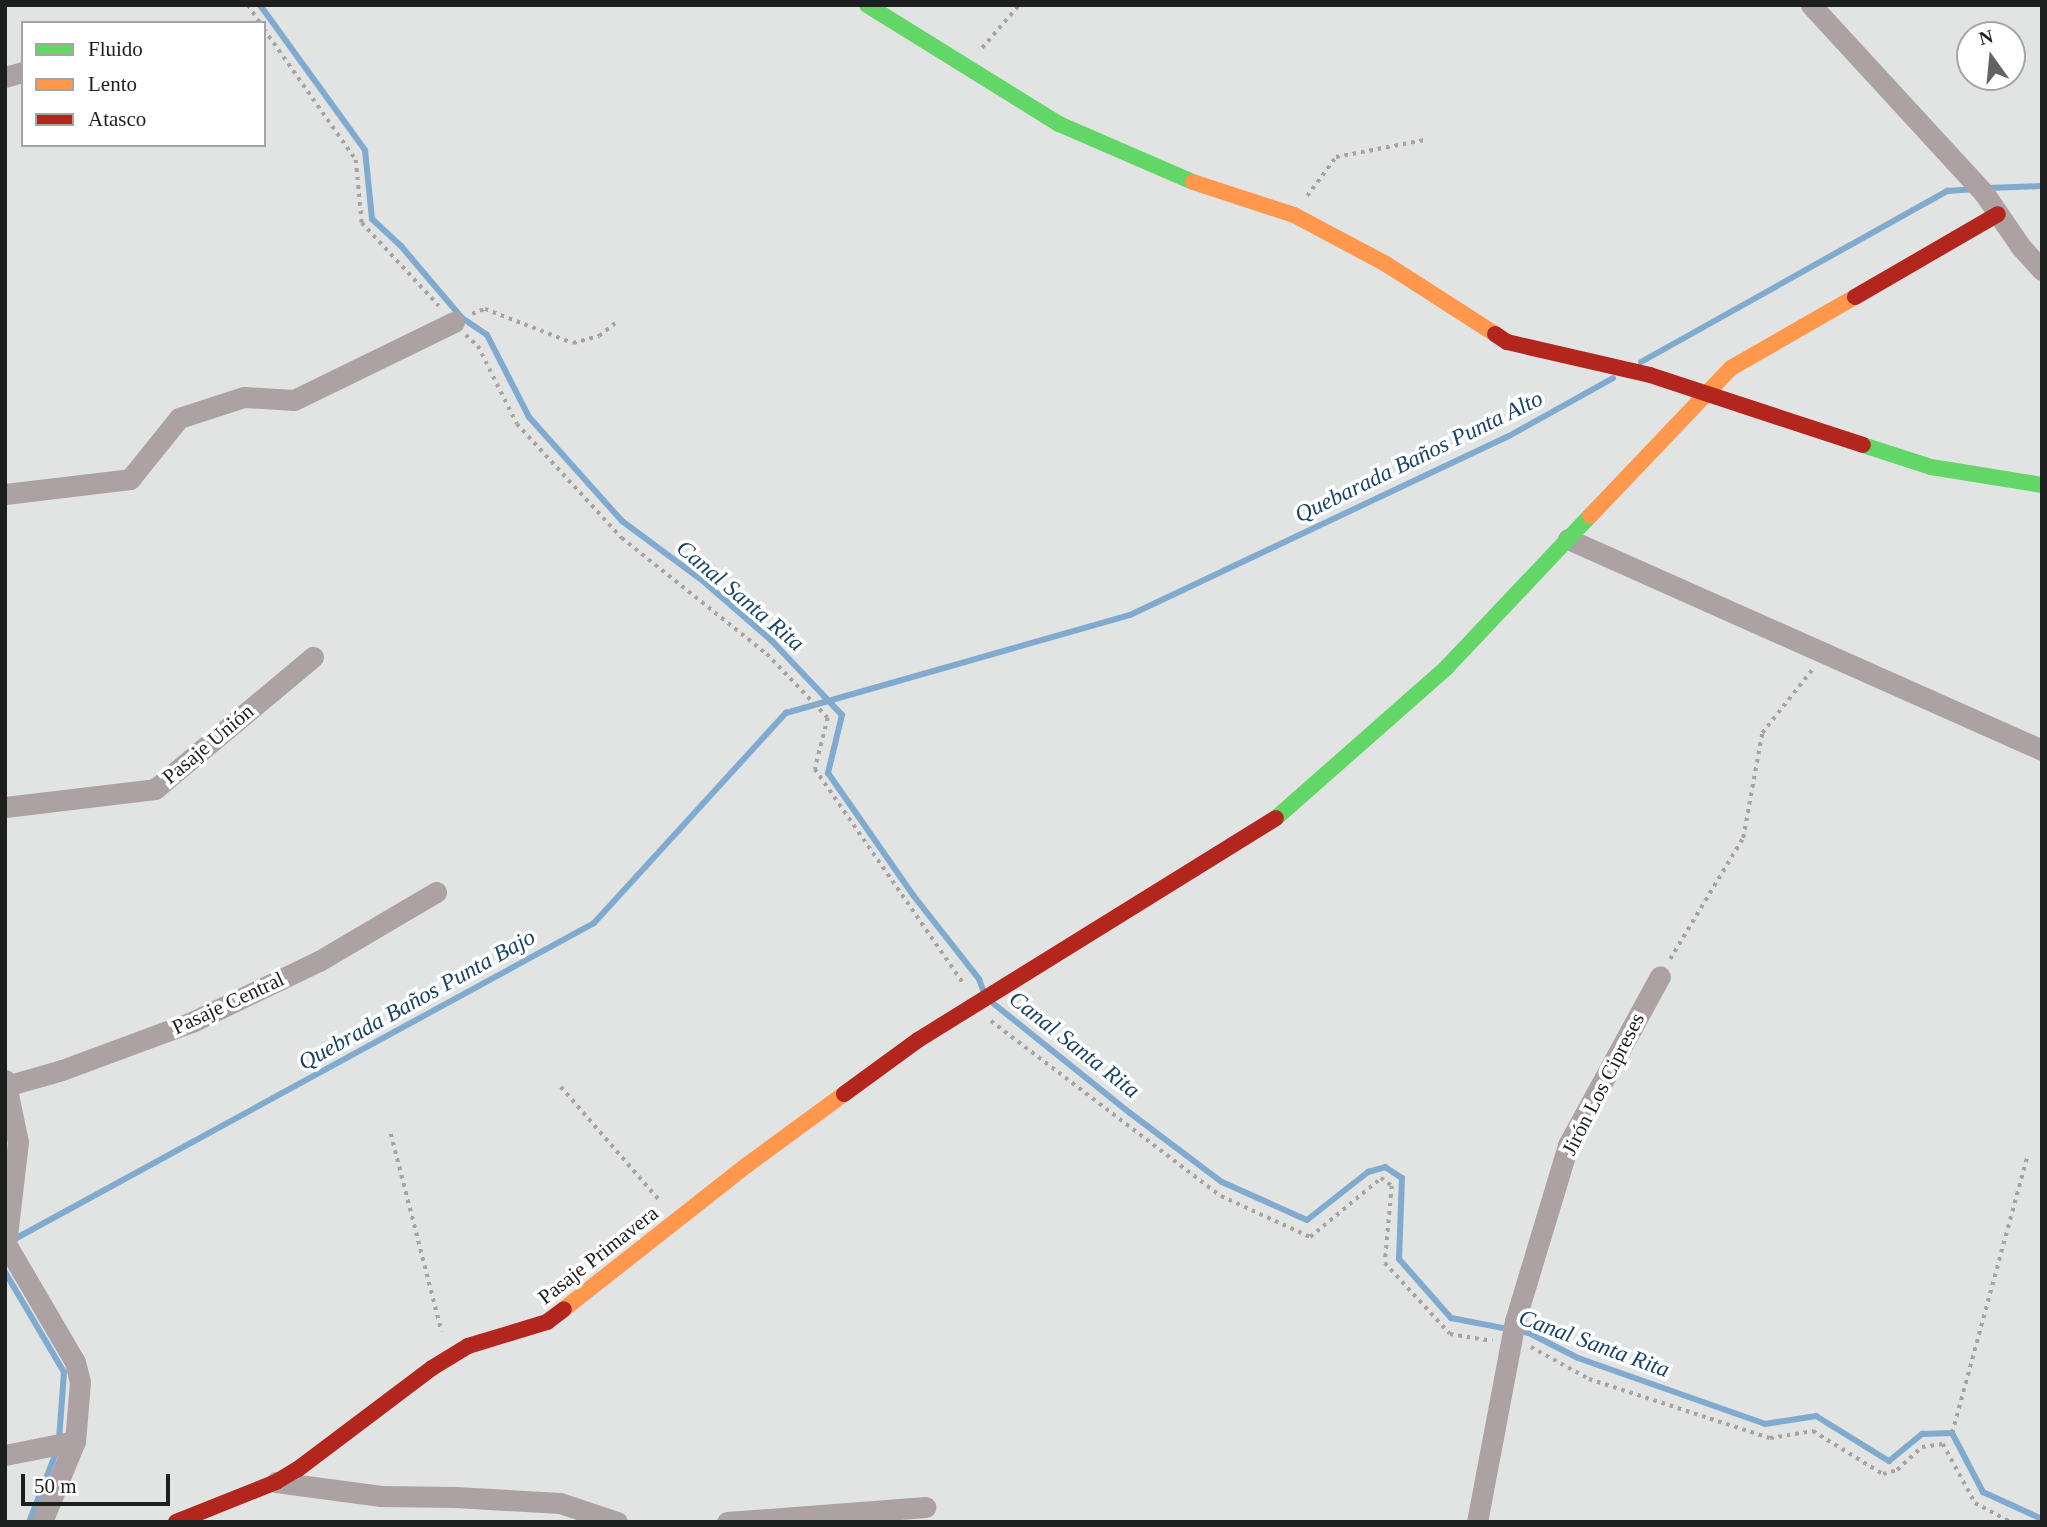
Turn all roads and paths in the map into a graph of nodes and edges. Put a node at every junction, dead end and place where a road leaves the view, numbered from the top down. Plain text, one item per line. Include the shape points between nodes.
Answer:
1 (248, 5) edge
2 (866, 5) edge
3 (1019, 5) edge
4 (1811, 5) edge
5 (259, 21) edge
6 (266, 32) edge
7 (967, 66) junction
8 (1424, 139) dead end
9 (1998, 214) junction
10 (1294, 215) junction
11 (2042, 270) edge
12 (454, 322) junction
13 (616, 322) dead end
14 (1706, 395) junction
15 (2042, 485) edge
16 (5, 494) edge
17 (1568, 540) junction
18 (1825, 654) junction
19 (313, 657) dead end
20 (2042, 750) edge
21 (5, 807) edge
22 (436, 892) dead end
23 (1660, 976) joint
24 (981, 1000) junction
25 (6, 1083) edge
26 (561, 1087) dead end
27 (391, 1134) dead end
28 (2027, 1157) dead end
29 (676, 1220) junction
30 (1511, 1344) junction
31 (449, 1358) junction
32 (1952, 1433) dead end
33 (75, 1441) junction
34 (5, 1455) edge
35 (276, 1482) junction
36 (925, 1507) dead end
37 (42, 1522) edge
38 (176, 1522) edge
39 (617, 1522) edge
40 (727, 1522) edge
41 (1477, 1522) edge
42 (2010, 1522) edge

1 - 5 path
2 - 7 street
3 - 7 path
4 - 9 street
6 - 12 path via 356,160 362,223
7 - 10 street via 1059,124 1180,178
8 - 10 path via 1336,157
9 - 11 street
9 - 14 street, Pasaje Primavera via 1731,368
10 - 14 street via 1386,264 1507,342 1650,375
12 - 13 path via 485,309 573,343 599,337
12 - 16 street via 294,400 244,397 178,418 130,479
12 - 24 path via 478,345 517,424 613,528 767,654 828,718 815,769
14 - 15 street via 1931,467
14 - 17 street, Pasaje Primavera
17 - 18 street
17 - 24 street, Pasaje Primavera via 1447,667 1280,816
18 - 20 street
18 - 23 path via 1762,733 1743,838
19 - 21 street, Pasaje Unión via 155,789
22 - 25 street, Pasaje Central via 319,961 192,1022 62,1070
23 - 30 street, Jirón Los Cipreses via 1568,1145
24 - 29 street, Pasaje Primavera via 918,1040
24 - 30 path via 994,1026 1221,1196 1310,1237 1381,1178 1392,1186 1385,1263 1450,1334
25 - 33 street via 18,1142 6,1244 75,1362 80,1382
26 - 29 path
27 - 31 path
28 - 32 path
29 - 31 street, Pasaje Primavera via 547,1322 479,1342
30 - 41 street, Jirón Los Cipreses
30 - 42 path via 1530,1347 1589,1379 1770,1438 1813,1431 1883,1474 1897,1470 1922,1447 1943,1444 1975,1503
31 - 35 street, Pasaje Primavera
33 - 34 street
33 - 37 street
35 - 38 street, Pasaje Primavera
35 - 39 street via 381,1496 560,1503
36 - 40 street

